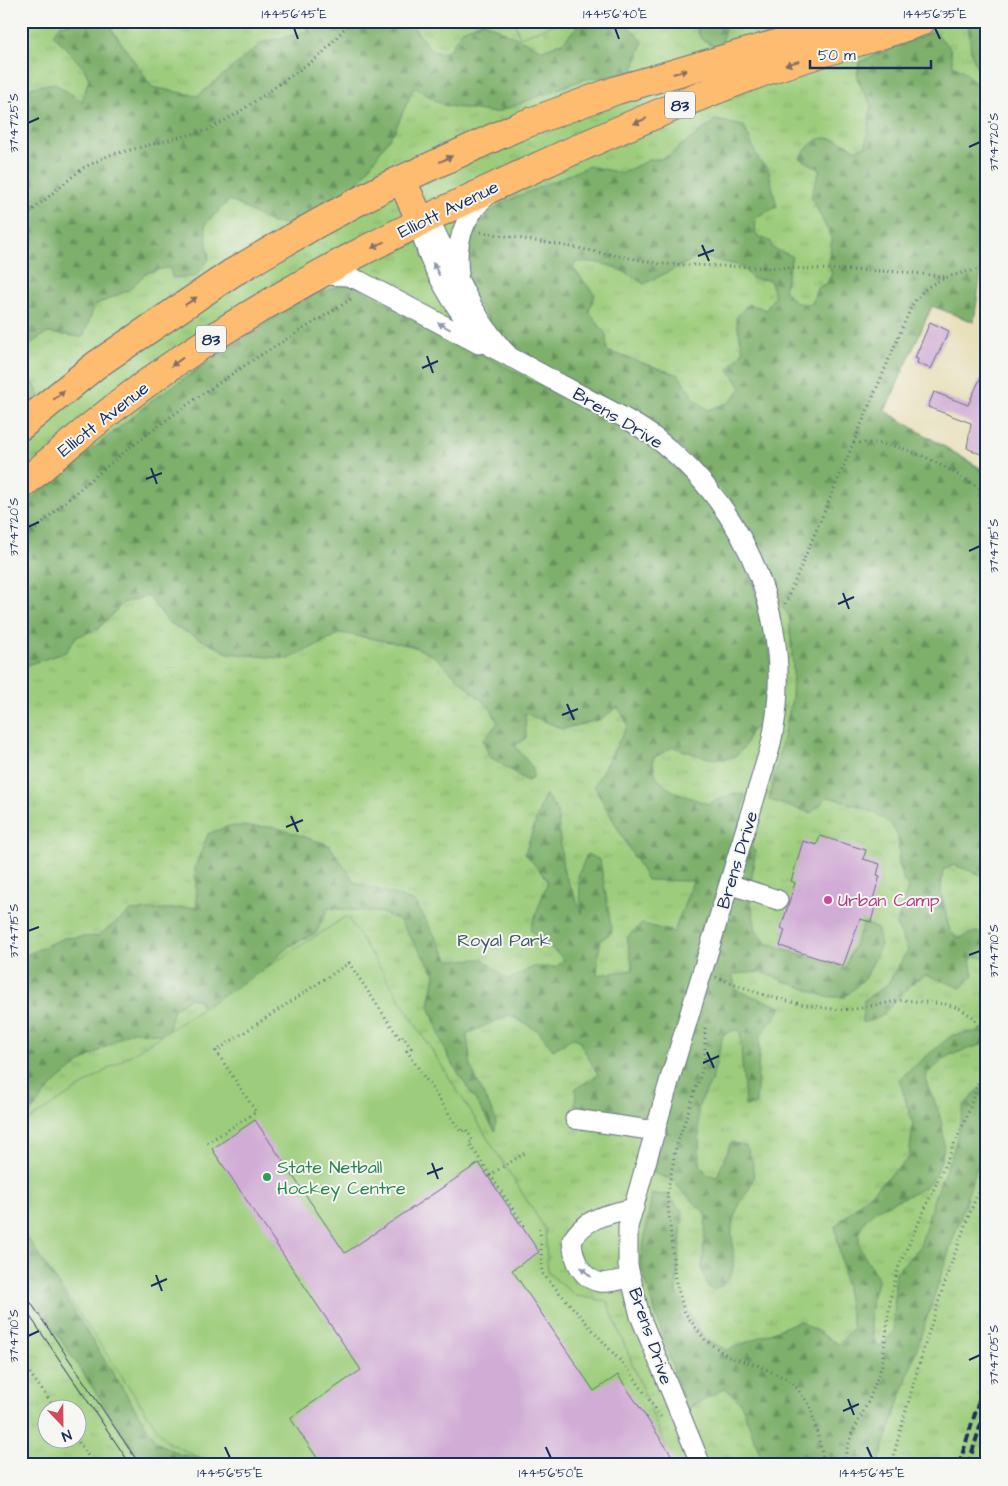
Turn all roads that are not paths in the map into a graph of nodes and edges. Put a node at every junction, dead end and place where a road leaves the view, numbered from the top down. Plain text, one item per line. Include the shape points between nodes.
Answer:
1 (855, 21) edge
2 (922, 21) edge
3 (541, 165) junction
4 (402, 180) junction
5 (421, 222) junction
6 (321, 275) junction
7 (462, 286) junction
8 (507, 356) junction
9 (21, 426) edge
10 (21, 486) edge
11 (729, 884) junction
12 (778, 900) dead end
13 (575, 1120) dead end
14 (656, 1130) junction
15 (634, 1208) junction
16 (631, 1278) junction
17 (701, 1465) edge

4 -> 1 highway, 83 via 517,127 617,90
2 -> 3 highway, Elliott Avenue / 83 via 764,72 667,109
3 - 5 highway, Elliott Avenue / 83
3 - 7 street via 492,192 470,214 458,246
4 - 5 highway
9 -> 4 highway, 83 via 96,365 232,273 318,223
5 -> 6 highway, Elliott Avenue / 83
5 - 7 street, Brens Drive via 434,231
8 -> 5 street, Brens Drive via 486,344 462,318 421,238
8 -> 6 street via 368,285 347,276
6 -> 10 highway, Elliott Avenue / 83 via 189,353
7 - 8 street, Brens Drive via 480,321
8 - 11 street, Brens Drive via 633,423 682,460 714,494 751,554 773,624 778,701 770,748
11 - 12 street
11 - 14 street, Brens Drive
13 - 14 street
14 - 15 street, Brens Drive
15 - 16 street, Brens Drive via 628,1227
16 -> 15 street via 599,1282 584,1274 575,1259 572,1240 579,1228 598,1217
16 - 17 street, Brens Drive via 640,1316

